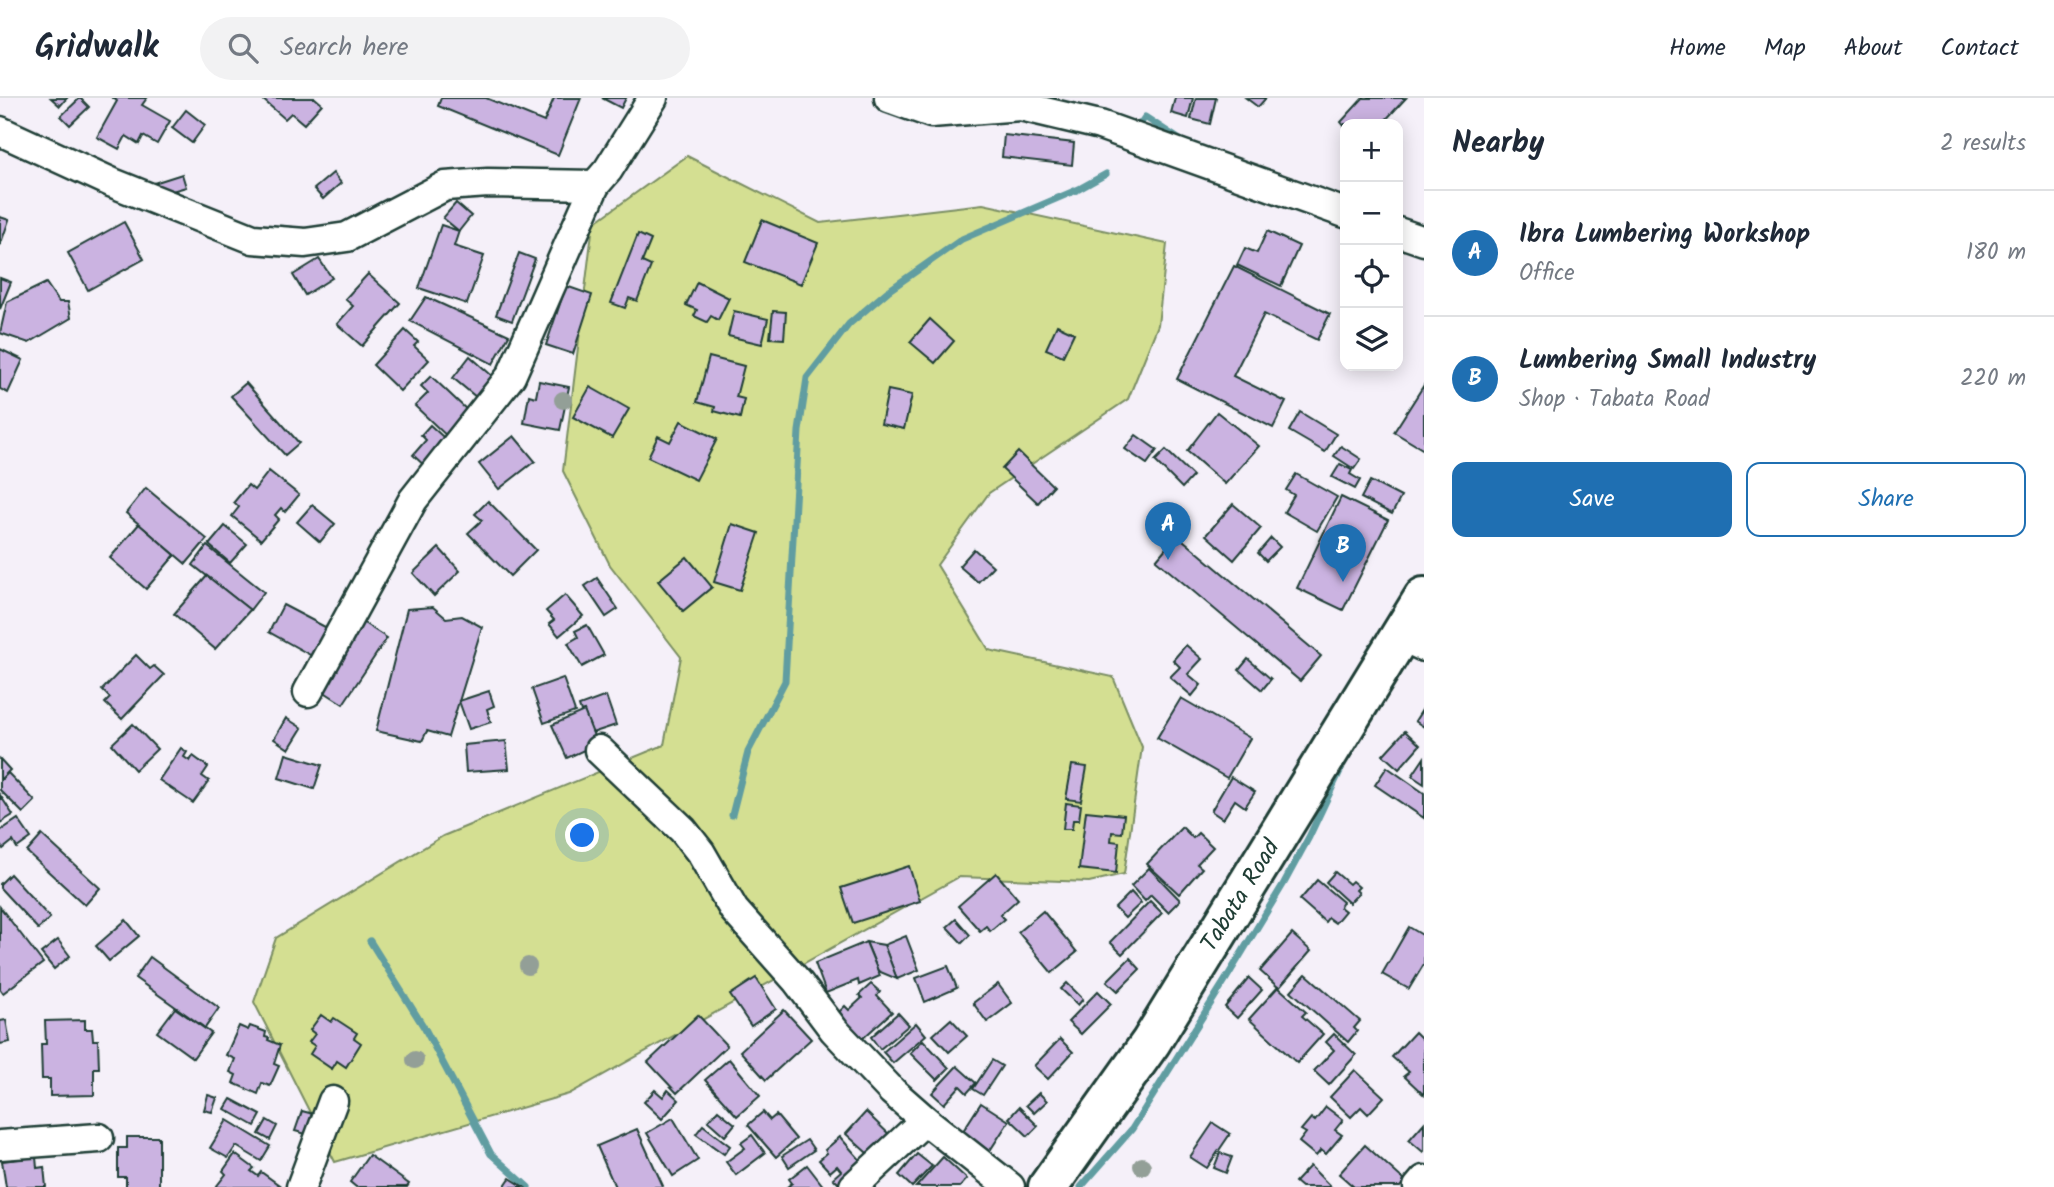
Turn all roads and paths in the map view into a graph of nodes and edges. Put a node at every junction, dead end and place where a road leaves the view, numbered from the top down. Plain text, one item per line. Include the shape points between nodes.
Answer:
1 (653, 98) edge
2 (889, 98) edge
3 (1020, 102) edge
4 (0, 131) edge
5 (595, 185) junction
6 (1340, 211) edge
7 (1403, 234) edge
8 (1424, 241) edge
9 (1424, 597) edge
10 (1412, 641) edge
11 (308, 692) dead end
12 (599, 750) dead end
13 (334, 1101) dead end
14 (925, 1120) junction
15 (99, 1138) dead end
16 (0, 1145) edge
17 (1424, 1180) edge
18 (854, 1186) edge
19 (301, 1187) edge
20 (1010, 1187) edge
21 (1048, 1187) edge
22 (1418, 1187) edge

1 - 5 street
2 - 3 street via 931,113
3 - 6 street via 1100,124
4 - 5 street via 253,239 305,243 347,237 445,186
5 - 11 street via 511,376 413,500
7 - 8 street
9 - 10 main road, Tabata Road
10 - 21 main road, Tabata Road via 1151,1042
12 - 14 street via 682,830 734,910 834,1030
13 - 19 street
14 - 18 street
14 - 20 street
15 - 16 street
17 - 22 street

